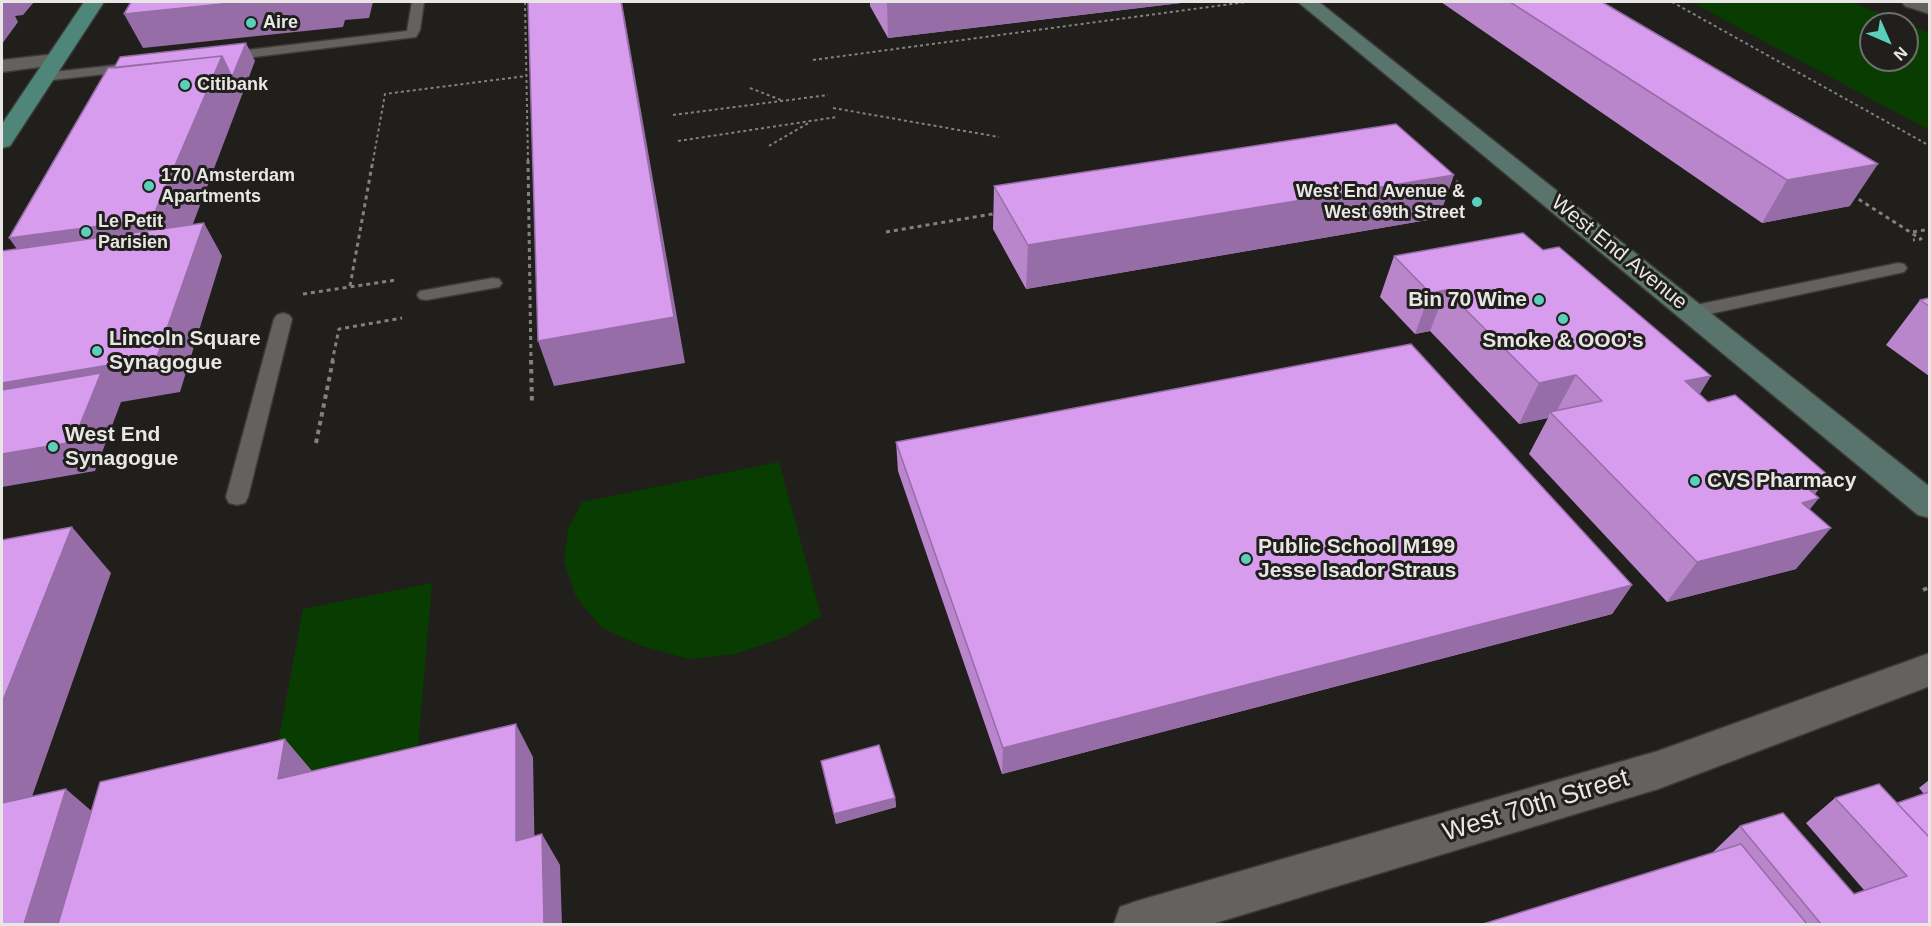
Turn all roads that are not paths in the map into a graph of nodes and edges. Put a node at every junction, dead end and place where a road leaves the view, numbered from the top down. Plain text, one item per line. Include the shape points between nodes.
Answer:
1 (94, 2) edge
2 (418, 2) edge
3 (1308, 2) edge
4 (1912, 2) edge
5 (1929, 8) edge
6 (204, 59) edge
7 (2, 66) edge
8 (146, 66) edge
9 (50, 68) junction
10 (2, 141) edge
11 (1898, 268) dead end
12 (493, 283) dead end
13 (426, 295) dead end
14 (1691, 312) junction
15 (283, 319) dead end
16 (237, 497) dead end
17 (1929, 506) edge
18 (1929, 669) edge
19 (1137, 924) edge

1 - 9 main road
2 - 6 lane via 411,34
3 - 14 main road, West End Avenue
4 - 5 street
7 - 9 street
8 - 9 lane
9 - 10 main road
11 - 14 lane
12 - 13 lane
14 - 17 main road, West End Avenue
15 - 16 lane
18 - 19 street, West 70th Street via 1658,770

